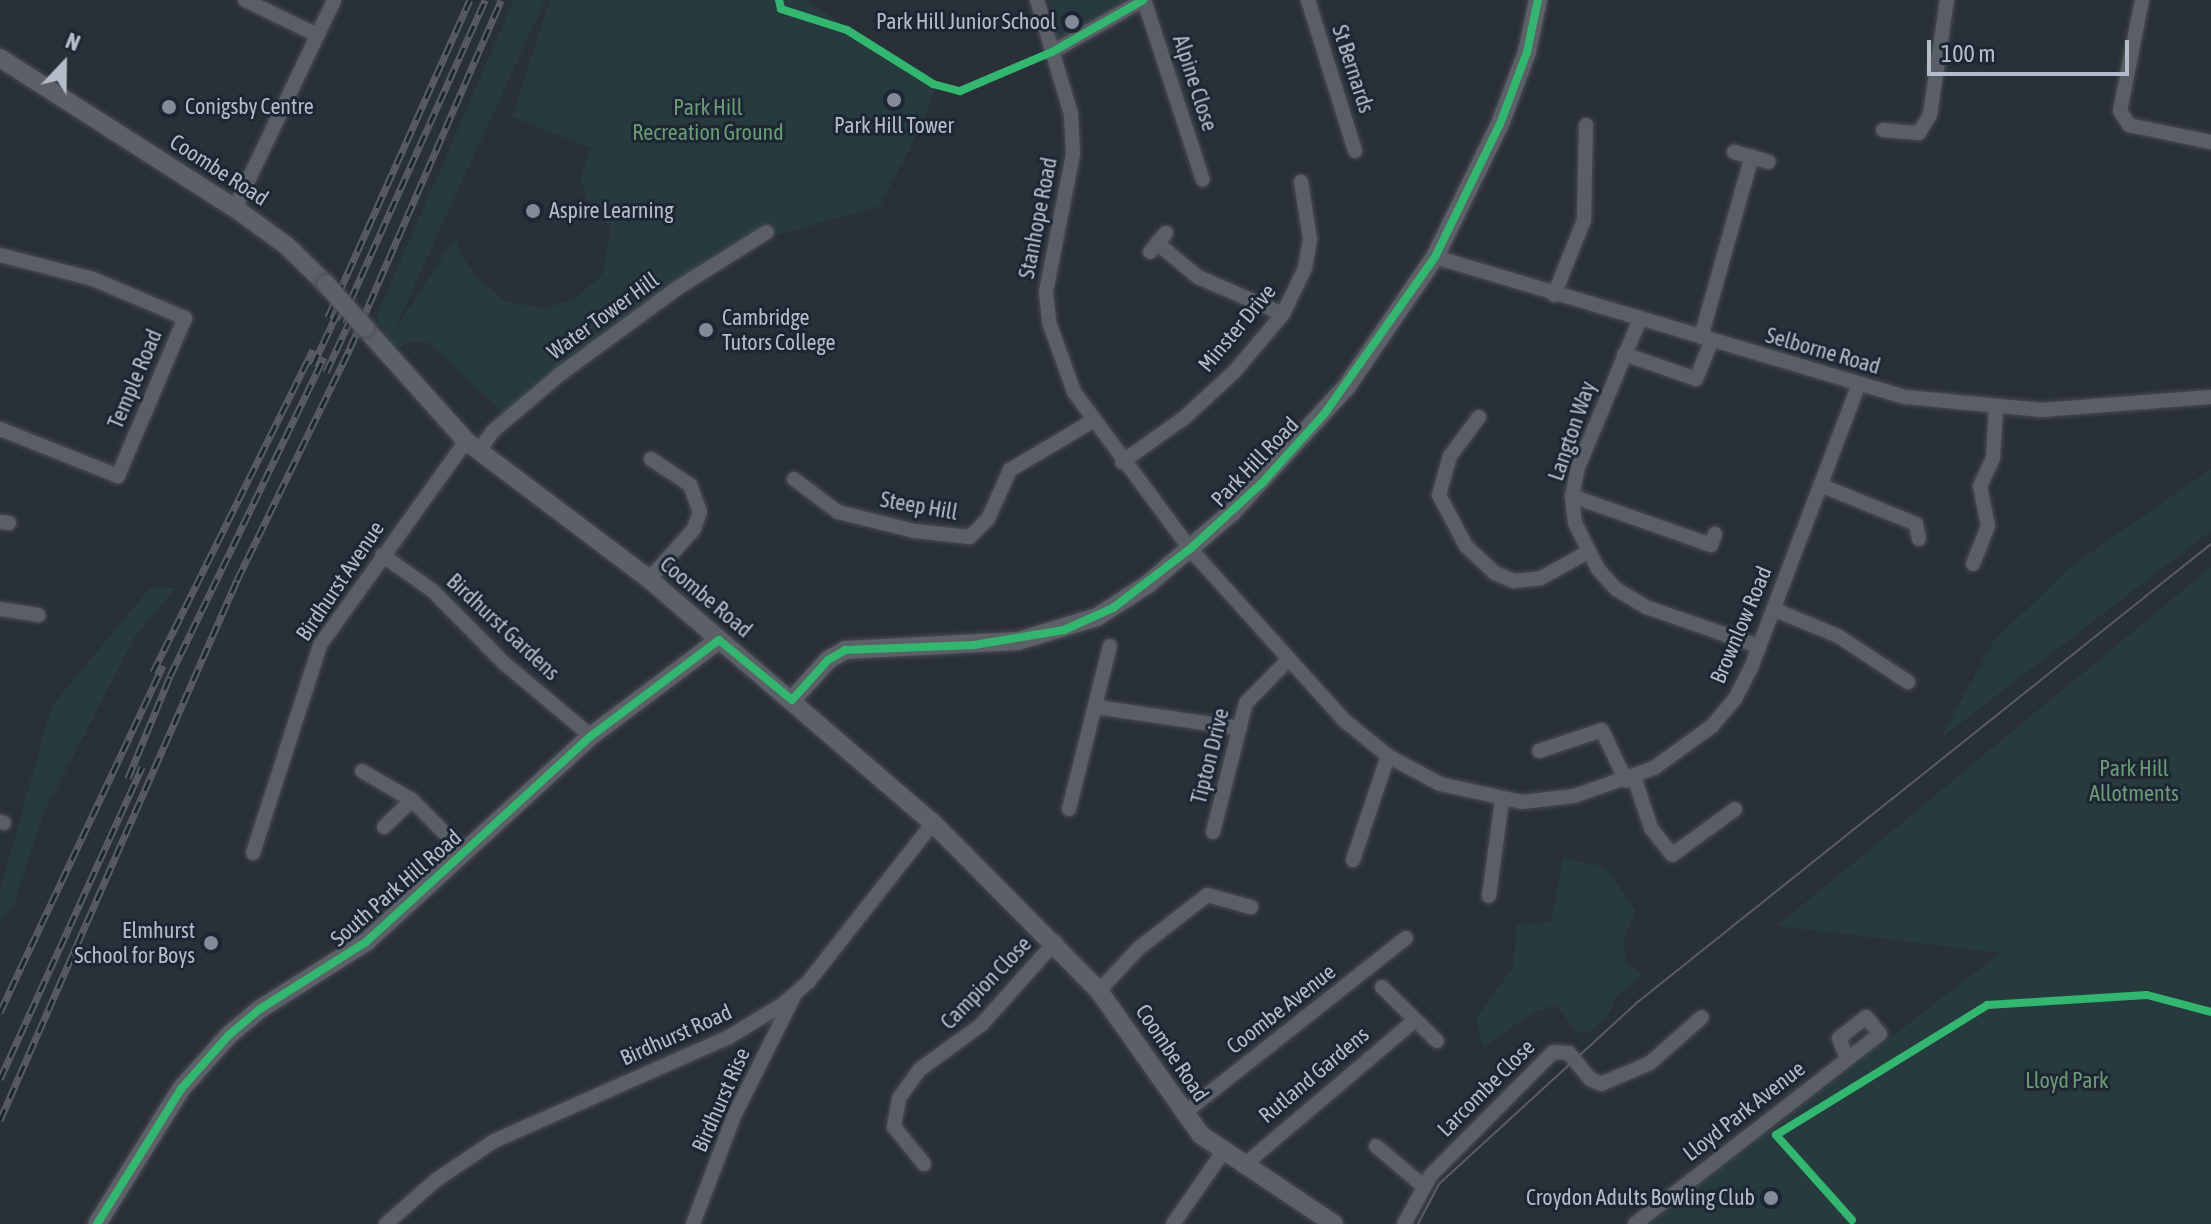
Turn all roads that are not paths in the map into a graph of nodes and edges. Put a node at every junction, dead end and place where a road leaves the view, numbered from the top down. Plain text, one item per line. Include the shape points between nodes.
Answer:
1 (245, 0) edge
2 (334, 0) edge
3 (1037, 0) edge
4 (1144, 0) edge
5 (1308, 0) edge
6 (1538, 0) edge
7 (1947, 0) edge
8 (2142, 0) edge
9 (317, 35) junction
10 (0, 47) edge
11 (1052, 52) junction
12 (0, 58) edge
13 (0, 68) edge
14 (22, 74) junction
15 (1586, 125) dead end
16 (1883, 130) dead end
17 (2211, 142) edge
18 (1355, 151) dead end
19 (1734, 152) dead end
20 (1752, 156) junction
21 (1769, 162) dead end
22 (1203, 180) dead end
23 (1301, 182) dead end
24 (235, 208) junction
25 (767, 232) dead end
26 (1158, 243) dead end
27 (0, 255) edge
28 (1435, 257) junction
29 (1554, 295) junction
30 (1283, 314) junction
31 (1640, 319) junction
32 (1706, 339) junction
33 (1624, 354) junction
34 (1858, 387) junction
35 (2211, 397) edge
36 (1996, 407) junction
37 (1479, 417) dead end
38 (1091, 422) junction
39 (0, 429) edge
40 (472, 446) junction
41 (651, 459) dead end
42 (1122, 462) junction
43 (794, 479) dead end
44 (1820, 485) junction
45 (1572, 496) junction
46 (1715, 534) dead end
47 (1919, 539) dead end
48 (1190, 549) junction
49 (1588, 552) junction
50 (382, 555) junction
51 (1973, 564) dead end
52 (649, 579) junction
53 (0, 609) edge
54 (1773, 609) junction
55 (39, 615) dead end
56 (719, 640) junction
57 (1110, 646) dead end
58 (1758, 646) junction
59 (1288, 660) junction
60 (1908, 682) dead end
61 (792, 700) junction
62 (1096, 707) junction
63 (1239, 728) junction
64 (591, 736) junction
65 (1539, 751) dead end
66 (1388, 756) junction
67 (362, 771) dead end
68 (1630, 779) junction
69 (412, 800) junction
70 (1502, 800) junction
71 (1069, 809) dead end
72 (1735, 809) dead end
73 (933, 823) junction
74 (384, 827) dead end
75 (1213, 832) dead end
76 (253, 853) dead end
77 (464, 853) junction
78 (1353, 860) dead end
79 (1489, 896) dead end
80 (1251, 907) dead end
81 (1406, 938) dead end
82 (1055, 942) junction
83 (1382, 987) dead end
84 (1099, 991) junction
85 (794, 996) junction
86 (1702, 1017) dead end
87 (1415, 1020) junction
88 (1437, 1041) dead end
89 (1847, 1059) junction
90 (1183, 1114) junction
91 (1376, 1146) dead end
92 (1223, 1152) junction
93 (924, 1164) dead end
94 (1243, 1166) junction
95 (1422, 1185) junction
96 (97, 1224) edge
97 (386, 1224) edge
98 (693, 1224) edge
99 (1173, 1224) edge
100 (1334, 1224) edge
101 (1404, 1224) edge
102 (1635, 1224) edge

1 - 9 street
2 - 9 street
3 - 11 street, Stanhope Road
4 - 11 street
4 - 22 street, Alpine Close
5 - 18 street, St Bernards
6 - 28 main road, Park Hill Road via 1527,52 1500,124
7 - 16 street via 1930,115 1919,133
8 - 17 street via 2120,111 2129,125
9 - 24 street
10 - 14 main road
11 - 38 street, Stanhope Road via 1071,114 1073,154 1048,268 1047,307 1060,360
12 - 14 main road, Coombe Road
13 - 14 main road
14 - 24 main road, Coombe Road
15 - 29 street via 1584,220
19 - 20 street
20 - 21 street
20 - 32 street
23 - 30 street, Minster Drive via 1310,239 1305,268
24 - 40 main road, Coombe Road, bridge via 287,246 326,284
25 - 40 street, Water Tower Hill via 676,289
26 - 30 street via 1198,277
27 - 39 street, Temple Road via 93,279 185,318 118,476
28 - 29 street, Selborne Road
28 - 48 main road, Park Hill Road via 1381,340 1311,431
29 - 31 street, Selborne Road
30 - 42 street, Minster Drive via 1234,372 1184,418
31 - 32 street, Selborne Road
31 - 33 street, Langton Way
32 - 33 street via 1696,379
32 - 34 street, Selborne Road
33 - 45 street, Langton Way
34 - 36 street, Selborne Road
34 - 44 street, Brownlow Road
35 - 36 street, Selborne Road via 2115,408
36 - 51 street via 1993,458 1980,486 1988,526
37 - 49 street via 1450,456 1439,495 1466,546 1495,573 1514,581 1541,578
38 - 42 street, Stanhope Road
38 - 43 street, Steep Hill via 1010,470 988,519 970,537 915,531 838,512
40 - 50 street, Birdhurst Avenue
40 - 52 main road, Coombe Road
41 - 52 street via 690,485 700,512 694,529
42 - 48 street, Stanhope Road
44 - 47 street via 1916,524
44 - 54 street, Brownlow Road
45 - 46 street via 1711,545
45 - 49 street, Langton Way via 1575,523
48 - 59 street, Brownlow Road
48 - 61 main road, Park Hill Road via 1113,608 1064,630 1003,642 845,650 828,660
49 - 58 street, Langton Way via 1616,589 1646,607
50 - 64 street, Birdhurst Gardens via 433,591 504,663
50 - 76 street, Birdhurst Avenue via 315,656
52 - 56 main road, Coombe Road
53 - 55 street
54 - 58 street, Brownlow Road
54 - 60 street via 1838,636
56 - 61 main road, Coombe Road
56 - 64 main road, South Park Hill Road
57 - 62 street
58 - 68 street, Brownlow Road via 1743,686 1712,726 1679,753
59 - 63 street, Tipton Drive via 1250,696
59 - 66 street, Brownlow Road via 1357,733
61 - 73 main road, Coombe Road
62 - 63 street
62 - 71 street
63 - 75 street, Tipton Drive
64 - 77 main road, South Park Hill Road
65 - 68 street via 1602,730
66 - 70 street, Brownlow Road via 1440,784
66 - 78 street
67 - 69 street
68 - 70 street, Brownlow Road via 1549,801
68 - 72 street via 1651,828 1672,855
69 - 74 street
69 - 77 street
70 - 79 street
73 - 82 main road, Coombe Road
73 - 85 street, Birdhurst Road
77 - 96 main road, South Park Hill Road via 366,942 260,1009 216,1047 175,1098
80 - 84 street via 1207,895 1139,948
81 - 90 street, Coombe Avenue
82 - 84 main road, Coombe Road
82 - 93 street, Campion Close via 982,1024 919,1070 899,1098 894,1127
83 - 87 street
84 - 90 main road, Coombe Road via 1139,1042
85 - 97 street, Birdhurst Road via 729,1037 494,1141 436,1180
85 - 98 street, Birdhurst Rise via 734,1116
86 - 95 street, Larcombe Close via 1650,1063 1601,1084 1590,1079 1569,1053 1553,1052
87 - 88 street
87 - 94 street, Rutland Gardens
89 - 89 street, Lloyd Park Avenue via 1839,1038 1866,1017 1880,1034
89 - 102 street, Lloyd Park Avenue
90 - 92 main road, Coombe Road
91 - 95 street
92 - 94 main road, Coombe Road
92 - 99 street
94 - 100 main road, Coombe Road
95 - 101 street, Larcombe Close

